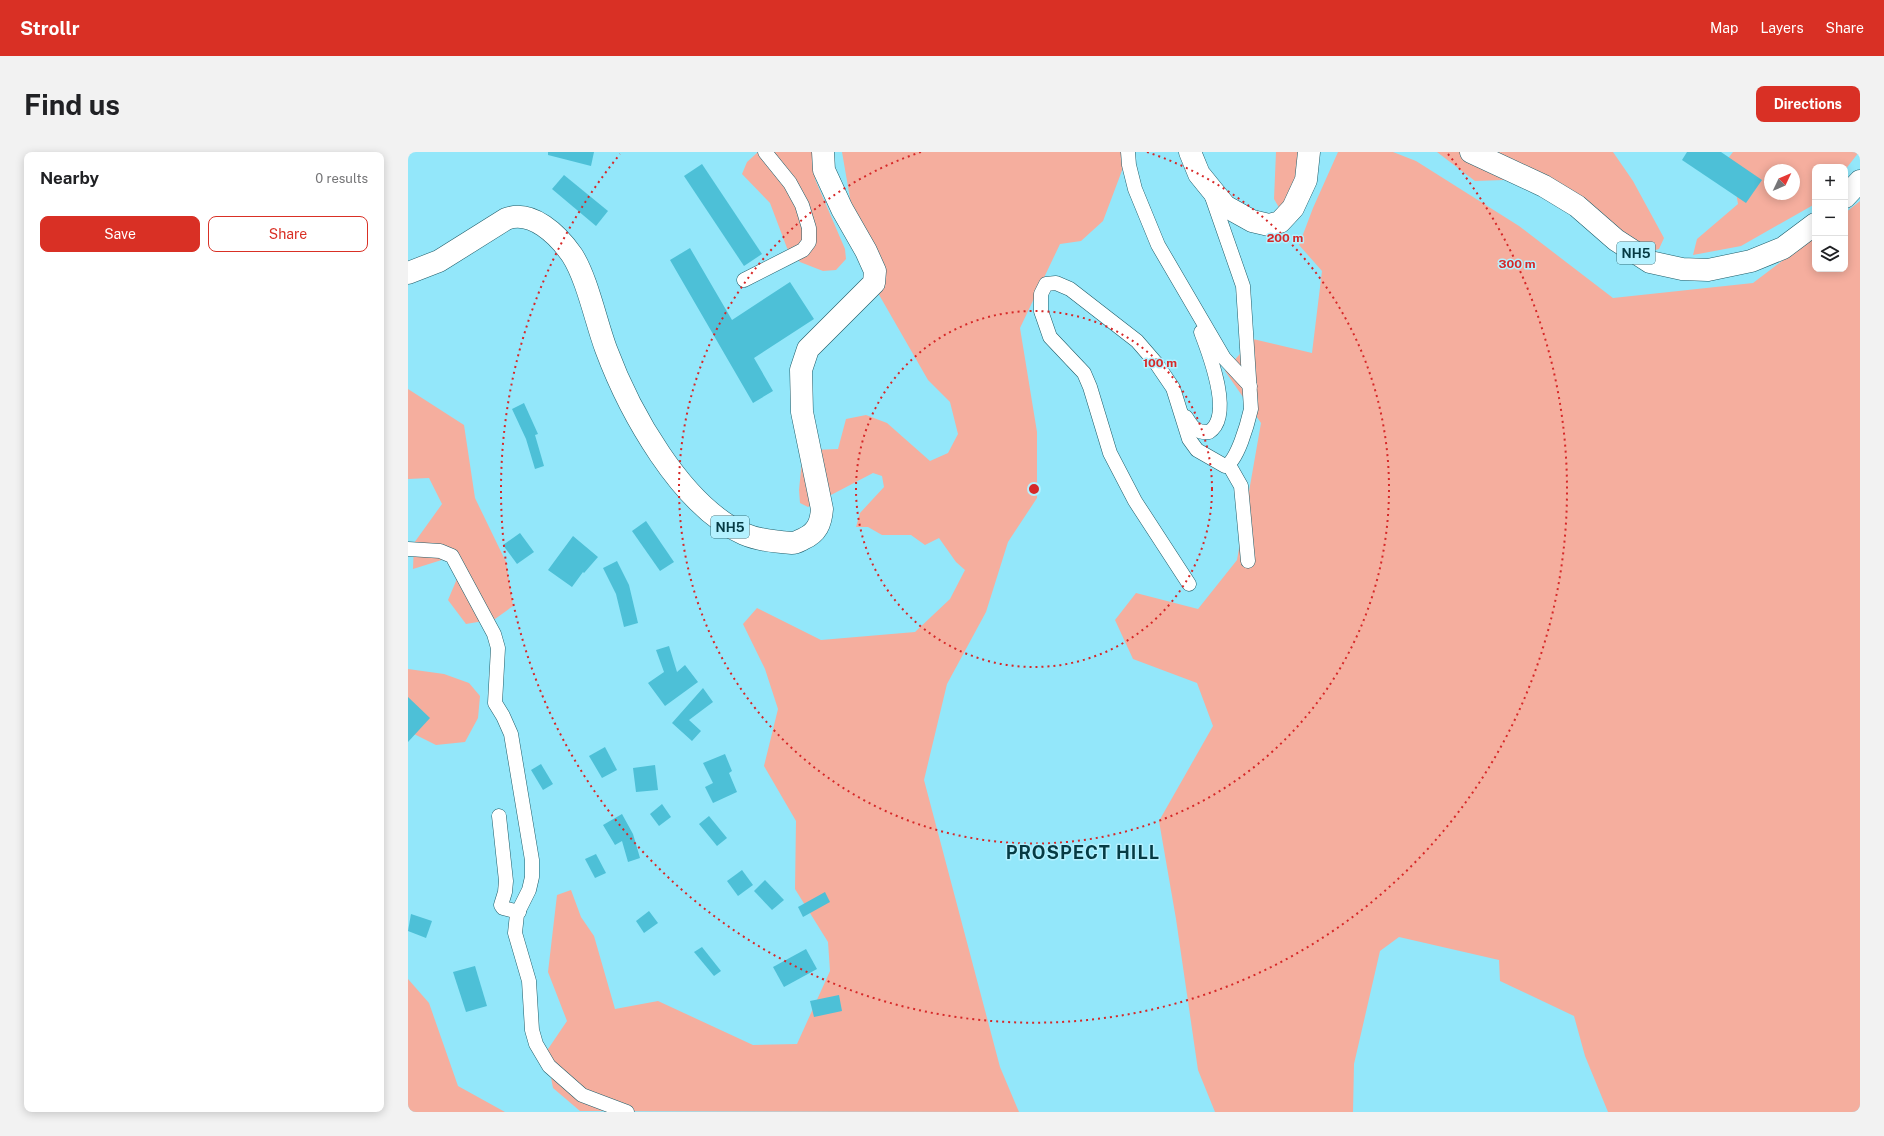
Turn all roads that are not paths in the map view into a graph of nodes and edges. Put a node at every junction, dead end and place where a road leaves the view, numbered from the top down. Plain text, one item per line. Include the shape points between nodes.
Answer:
1 (765, 152) edge
2 (823, 152) edge
3 (1128, 152) edge
4 (1190, 152) edge
5 (1309, 152) edge
6 (1471, 152) edge
7 (1860, 181) edge
8 (1208, 185) junction
9 (1848, 194) edge
10 (1812, 226) edge
11 (408, 273) edge
12 (744, 280) dead end
13 (1187, 296) junction
14 (1250, 386) junction
15 (1179, 405) junction
16 (1229, 465) junction
17 (408, 549) edge
18 (1248, 561) dead end
19 (1189, 584) dead end
20 (499, 816) dead end
21 (519, 912) junction
22 (627, 1112) edge

1 - 12 street via 796,192 809,228 809,242 803,250
2 - 11 highway, NH5 via 824,170 875,270 874,283 808,349 801,370 802,412 822,509 821,522 812,536 794,543 745,535 724,524 700,503 654,446 640,425 607,351 581,275 572,256 554,234 529,218 516,215 439,261
3 - 13 street via 1128,165 1135,189 1158,245
4 - 8 highway via 1199,174
5 - 8 highway via 1306,180 1293,208 1280,222 1268,225 1252,221 1225,206
6 - 10 highway, NH5 via 1544,186 1577,206 1616,240 1650,262 1682,269 1708,270 1751,261 1782,248
7 - 9 highway
8 - 14 street via 1243,286
13 - 14 street via 1224,358
13 - 15 street via 1216,378 1220,410 1218,420 1211,431 1201,432 1192,428
14 - 16 street via 1251,409 1247,425
15 - 16 street via 1189,439 1197,450 1225,466
15 - 19 street via 1173,388 1156,363 1136,341 1070,289 1056,282 1046,284 1041,294 1041,310 1050,337 1084,373 1110,453 1135,501
16 - 18 street via 1241,486
17 - 21 street via 440,551 452,556 494,634 498,648 495,703 511,734 532,860 529,890
20 - 21 street via 506,881 500,904 503,908
21 - 22 street via 515,933 529,981 532,1030 536,1044 550,1066 582,1095

